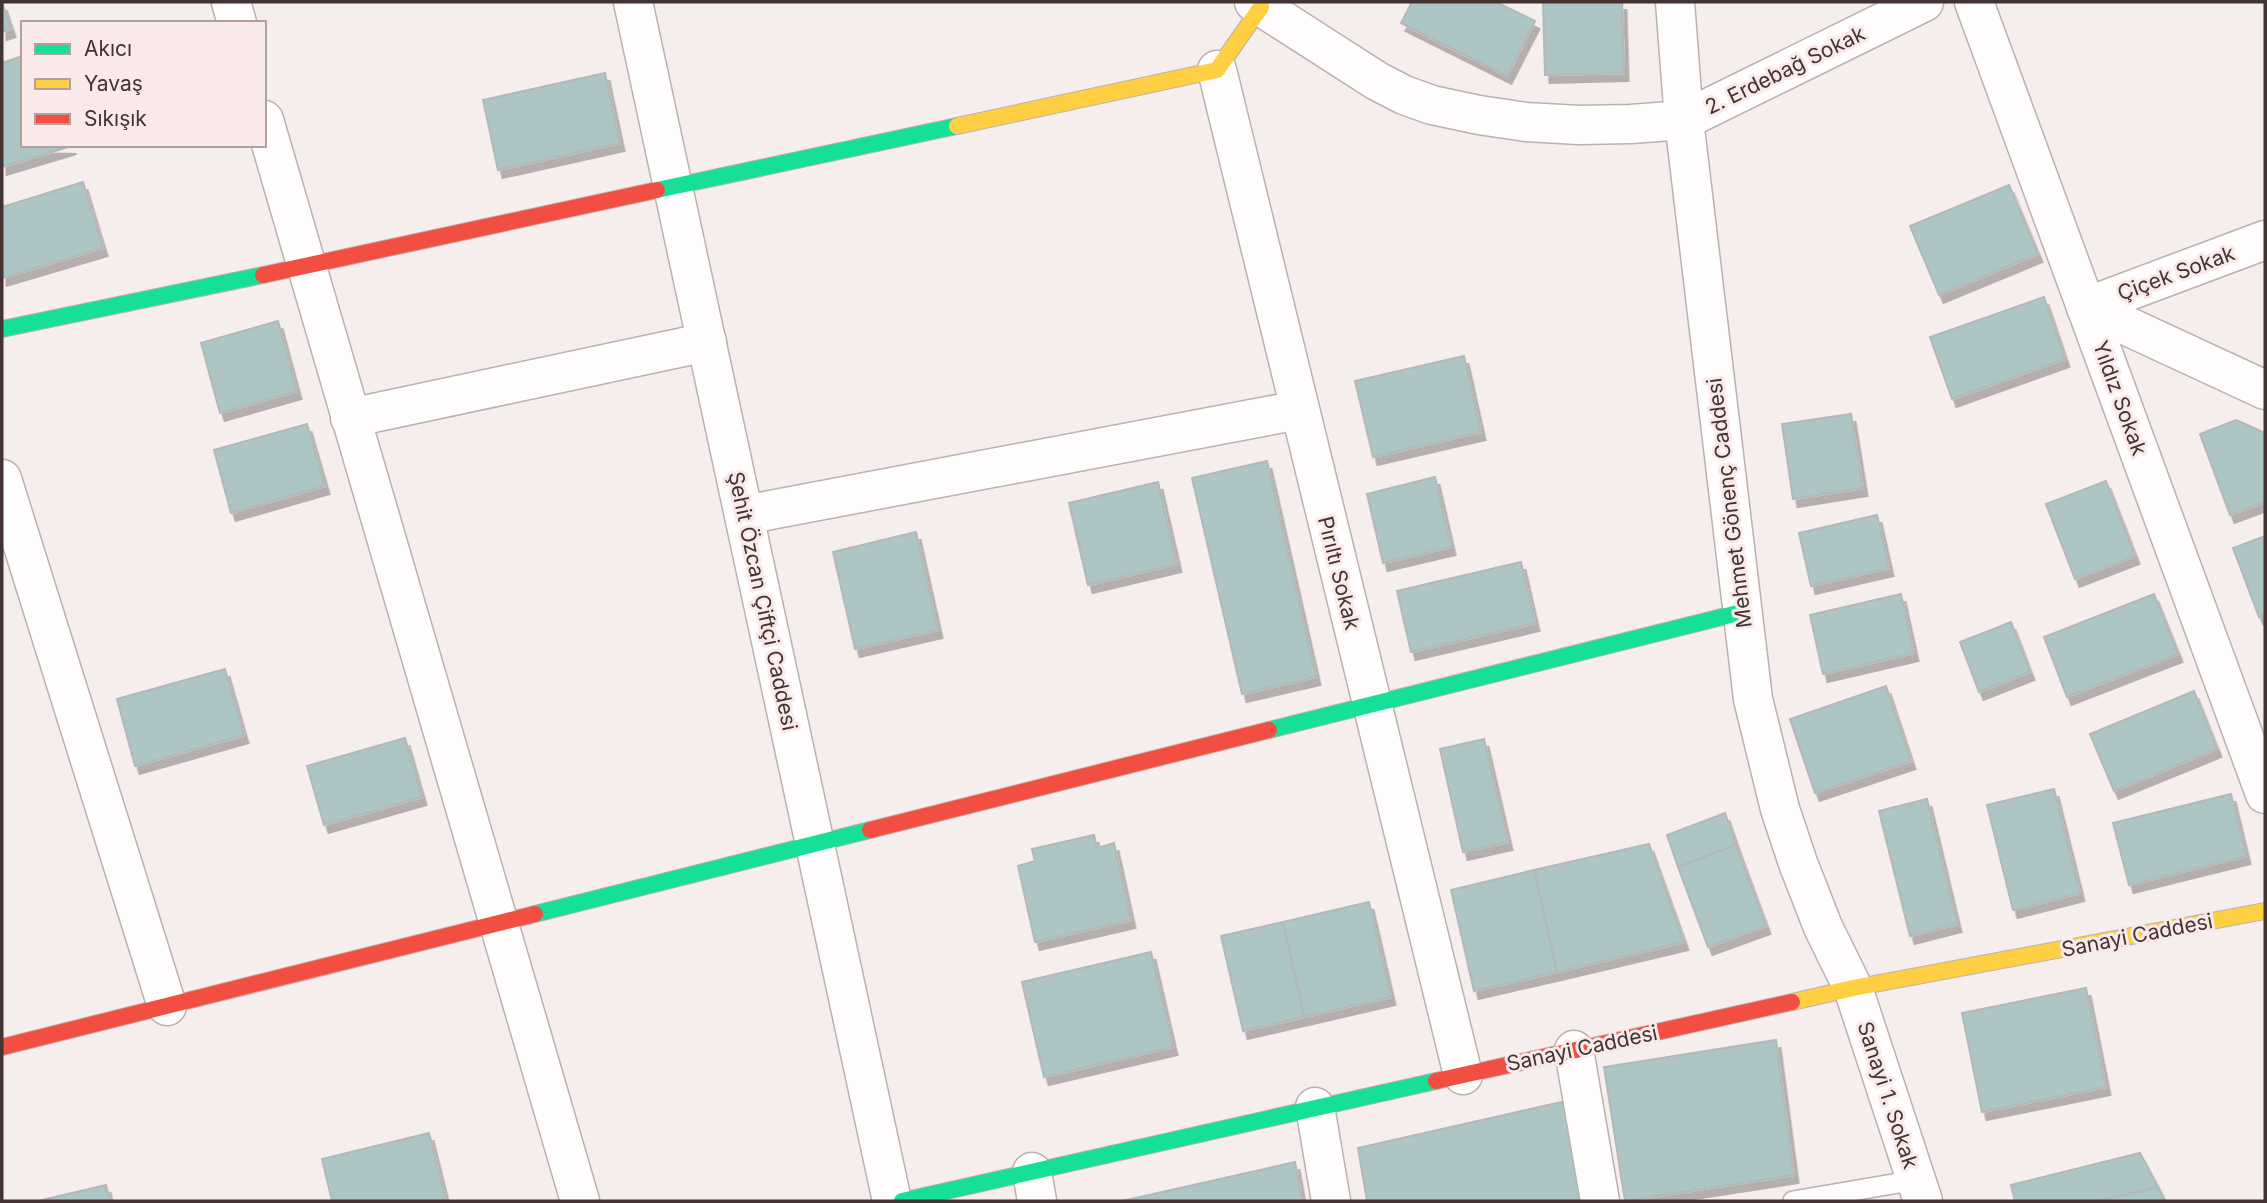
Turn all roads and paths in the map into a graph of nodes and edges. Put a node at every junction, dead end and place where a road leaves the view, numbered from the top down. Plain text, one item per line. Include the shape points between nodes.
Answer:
1 (231, 2) edge
2 (633, 2) edge
3 (1675, 2) edge
4 (1924, 2) edge
5 (1974, 2) edge
6 (1257, 4) edge
7 (236, 21) edge
8 (1217, 70) junction
9 (1684, 120) junction
10 (266, 127) edge
11 (673, 187) junction
12 (2265, 240) edge
13 (305, 266) junction
14 (2086, 306) junction
15 (2, 328) edge
16 (707, 342) junction
17 (2265, 390) edge
18 (1299, 410) junction
19 (350, 418) junction
20 (2, 480) edge
21 (744, 515) junction
22 (1742, 612) junction
23 (1372, 706) junction
24 (2265, 794) edge
25 (816, 845) junction
26 (2265, 911) edge
27 (498, 923) junction
28 (1853, 988) junction
29 (167, 1006) junction
30 (2, 1047) edge
31 (1574, 1050) junction
32 (1463, 1074) junction
33 (1315, 1107) junction
34 (1035, 1186) edge
35 (1920, 1190) edge
36 (580, 1201) edge
37 (892, 1201) edge
38 (902, 1201) edge
39 (1331, 1201) edge
40 (1600, 1201) edge
41 (1793, 1201) edge

1 - 7 street
2 - 11 street, Şehit Özcan Çiftçi Caddesi
3 - 9 street, Mehmet Gönenç Caddesi
4 - 9 street, 2. Erdebağ Sokak
5 - 14 street, Yıldız Sokak
6 - 8 street
6 - 9 street via 1377,81 1432,105 1502,119 1579,125
8 - 11 street
8 - 18 street, Pırıltı Sokak
9 - 22 street, Mehmet Gönenç Caddesi
10 - 13 street
11 - 13 street
11 - 16 street, Şehit Özcan Çiftçi Caddesi
12 - 14 street, Çiçek Sokak
13 - 15 street
13 - 19 street
14 - 17 street
14 - 24 street, Yıldız Sokak
16 - 19 street
16 - 21 street, Şehit Özcan Çiftçi Caddesi
18 - 21 street
18 - 23 street, Pırıltı Sokak
19 - 27 street
20 - 29 street
21 - 25 street, Şehit Özcan Çiftçi Caddesi
22 - 23 street
22 - 28 street, Mehmet Gönenç Caddesi via 1753,699 1780,809 1823,927
23 - 25 street
23 - 32 street, Pırıltı Sokak
25 - 27 street
25 - 37 street, Şehit Özcan Çiftçi Caddesi
26 - 28 street, Sanayi Caddesi
27 - 29 street
27 - 36 street
28 - 31 street, Sanayi Caddesi
28 - 35 street, Sanayi 1. Sokak
29 - 30 street
31 - 32 street, Sanayi Caddesi
31 - 40 street
32 - 33 street, Sanayi Caddesi
33 - 34 street, Sanayi Caddesi
33 - 39 street
34 - 38 street, Sanayi Caddesi
35 - 41 lane

